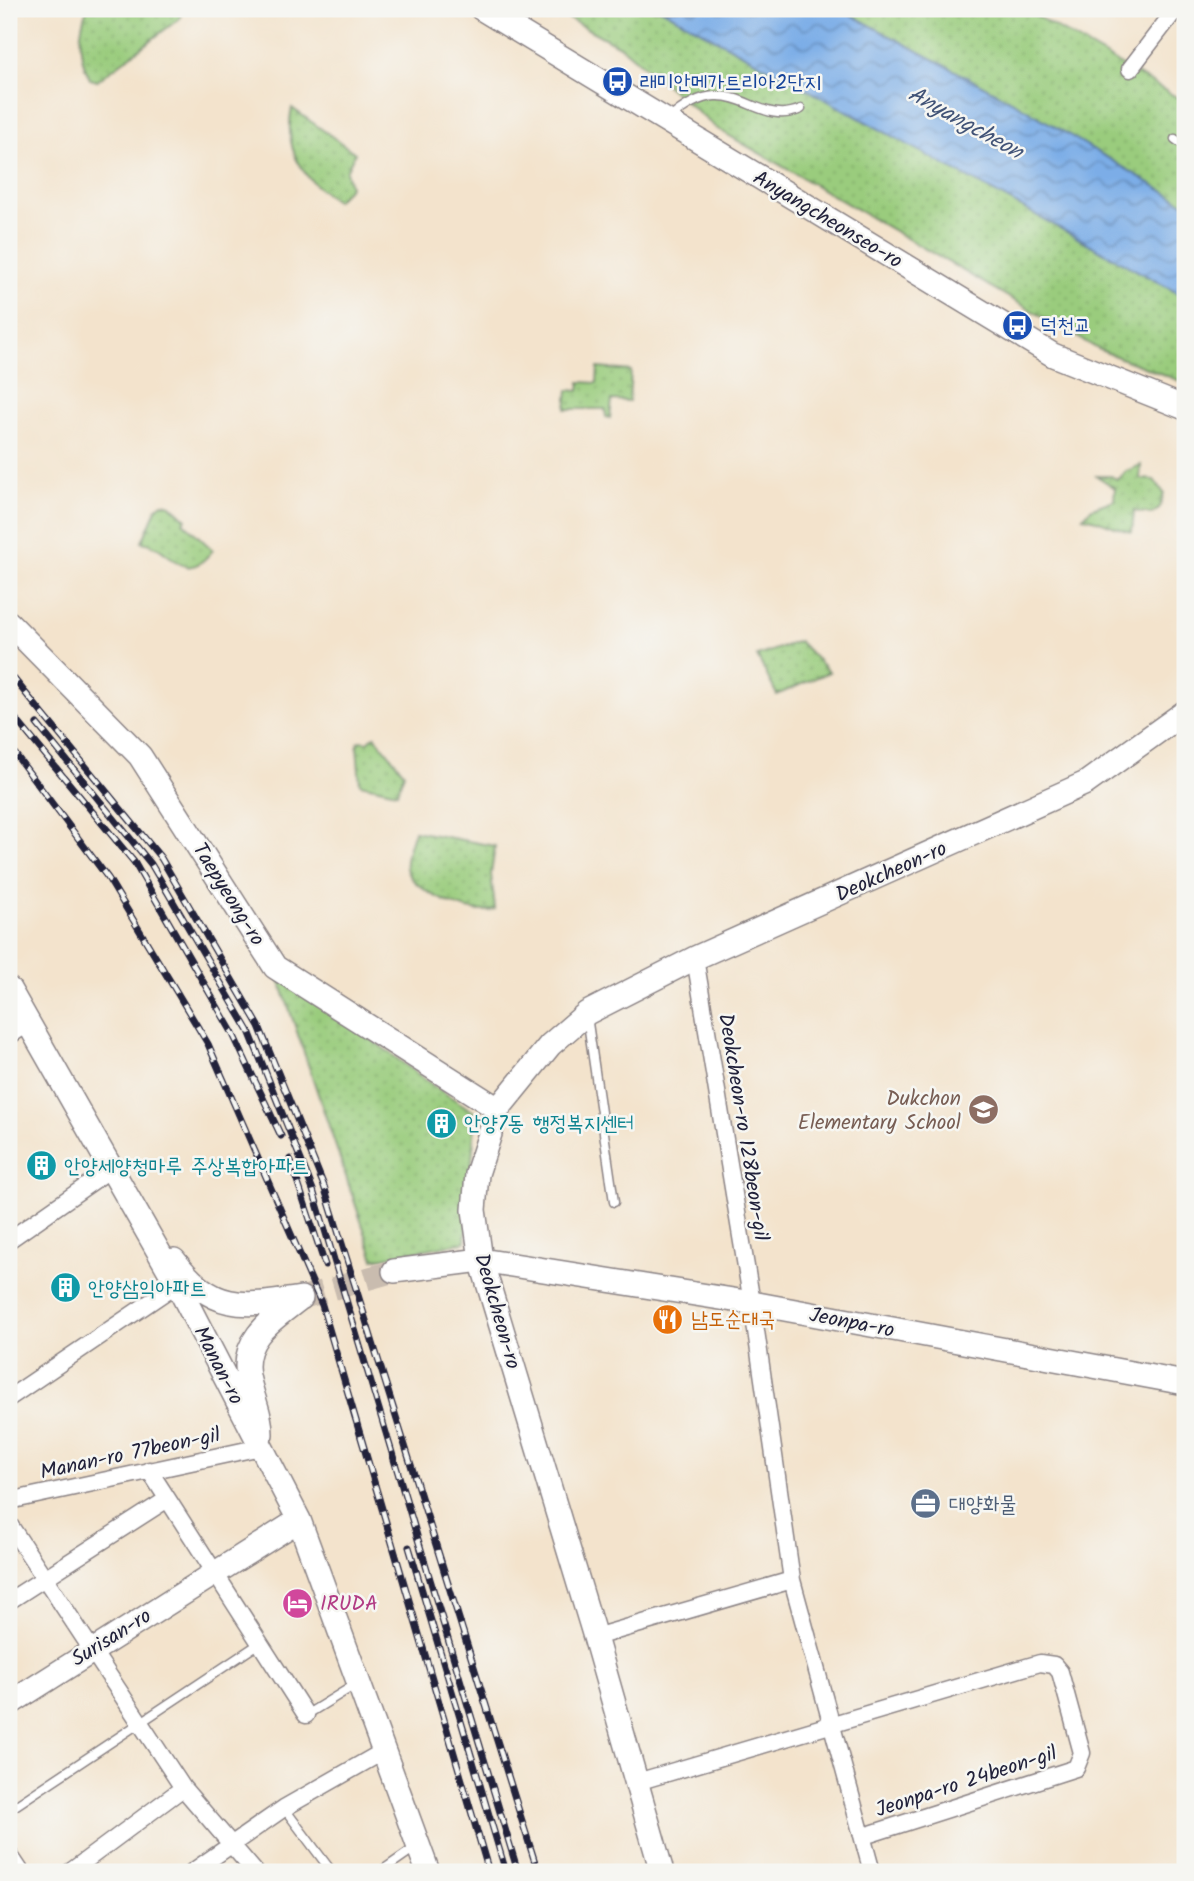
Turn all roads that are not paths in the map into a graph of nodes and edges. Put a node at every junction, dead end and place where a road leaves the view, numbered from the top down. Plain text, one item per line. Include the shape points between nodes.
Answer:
1 (482, 9) edge
2 (1176, 9) edge
3 (1130, 69) dead end
4 (801, 109) dead end
5 (666, 122) junction
6 (1175, 139) dead end
7 (1185, 146) edge
8 (1185, 408) edge
9 (9, 623) edge
10 (1185, 712) edge
11 (695, 958) junction
12 (9, 989) edge
13 (587, 1013) junction
14 (18, 1030) edge
15 (498, 1109) junction
16 (109, 1170) junction
17 (614, 1202) dead end
18 (145, 1230) junction
19 (9, 1240) edge
20 (481, 1260) junction
21 (394, 1271) tunnel mouth
22 (177, 1284) junction
23 (752, 1303) junction
24 (1185, 1383) edge
25 (9, 1398) edge
26 (261, 1447) junction
27 (149, 1470) junction
28 (166, 1500) junction
29 (9, 1501) edge
30 (299, 1520) junction
31 (9, 1524) edge
32 (215, 1572) junction
33 (45, 1577) junction
34 (792, 1580) junction
35 (9, 1601) edge
36 (595, 1637) junction
37 (260, 1642) junction
38 (90, 1650) junction
39 (360, 1682) junction
40 (9, 1704) edge
41 (306, 1715) joint
42 (140, 1721) junction
43 (834, 1725) junction
44 (384, 1751) junction
45 (637, 1782) junction
46 (183, 1788) junction
47 (284, 1808) junction
48 (9, 1810) edge
49 (864, 1836) junction
50 (232, 1844) junction
51 (418, 1846) junction
52 (9, 1854) edge
53 (21, 1872) edge
54 (70, 1872) edge
55 (192, 1872) edge
56 (255, 1872) edge
57 (332, 1872) edge
58 (380, 1872) edge
59 (428, 1872) edge
60 (662, 1872) edge
61 (872, 1872) edge

1 - 5 street, Anyangcheonseo-ro
2 - 3 street
4 - 5 lane via 774,113 743,101 706,95 683,106
5 - 8 street, Anyangcheonseo-ro via 1053,355
6 - 7 lane
9 - 15 street, Taepyeong-ro via 141,756 275,967
10 - 11 street, Deokcheon-ro via 1086,783
11 - 13 street, Deokcheon-ro
11 - 23 street, Deokcheon-ro 128beon-gil
12 - 14 street, Manan-ro
13 - 15 street, Deokcheon-ro via 550,1045
13 - 17 lane
14 - 16 street, Manan-ro
15 - 20 street, Deokcheon-ro via 477,1174 474,1210
16 - 18 street, Manan-ro
16 - 19 street
18 - 22 street, Manan-ro
18 - 26 street via 211,1298 262,1304 301,1298 265,1325 247,1354 248,1376 261,1417
20 - 21 street, Jeonpa-ro
20 - 23 street, Jeonpa-ro
20 - 36 street, Deokcheon-ro
22 - 25 street
22 - 26 street, Manan-ro
23 - 24 street, Jeonpa-ro
23 - 34 street, Jeonpa-ro 24beon-gil
26 - 27 street, Manan-ro 77beon-gil
26 - 30 street, Manan-ro
27 - 28 street
27 - 29 street, Manan-ro 77beon-gil
28 - 32 street
28 - 33 street
30 - 32 street, Surisan-ro
30 - 39 street, Manan-ro
31 - 33 street
32 - 37 street
32 - 38 street, Surisan-ro
33 - 35 street
33 - 38 street
34 - 36 street
34 - 43 street, Jeonpa-ro 24beon-gil
36 - 45 street, Deokcheon-ro
37 - 41 street
37 - 42 lane
38 - 40 street, Surisan-ro
38 - 42 street
39 - 41 lane
39 - 44 street, Manan-ro
42 - 46 street
42 - 48 lane
43 - 45 street
43 - 49 street, Jeonpa-ro 24beon-gil
43 - 49 street, Jeonpa-ro 24beon-gil via 1040,1663 1054,1665 1060,1672 1082,1753 1076,1768
44 - 47 street
44 - 51 street, Manan-ro
45 - 60 street, Deokcheon-ro
46 - 50 street
46 - 54 street
47 - 50 street
47 - 57 lane
49 - 61 street, Jeonpa-ro 24beon-gil
50 - 55 street
50 - 56 street
51 - 58 lane
51 - 59 street, Manan-ro
52 - 53 street

